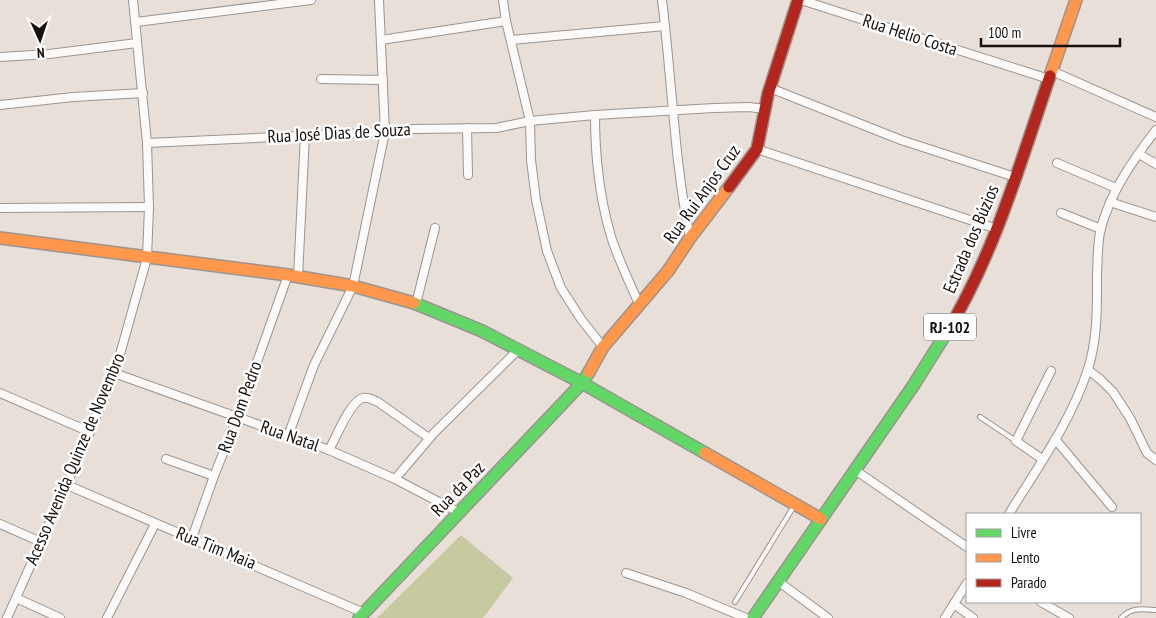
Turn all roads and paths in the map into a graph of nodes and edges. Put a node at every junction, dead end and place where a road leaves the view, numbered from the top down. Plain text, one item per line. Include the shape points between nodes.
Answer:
1 (133, 0) edge
2 (311, 0) edge
3 (378, 0) edge
4 (503, 0) edge
5 (662, 0) edge
6 (799, 0) edge
7 (1076, 0) edge
8 (288, 2) edge
9 (506, 21) junction
10 (136, 22) junction
11 (665, 26) junction
12 (381, 40) junction
13 (512, 40) junction
14 (137, 43) junction
15 (0, 57) edge
16 (1050, 75) junction
17 (320, 80) dead end
18 (383, 80) junction
19 (770, 88) junction
20 (143, 93) junction
21 (0, 105) edge
22 (765, 109) junction
23 (673, 111) junction
24 (595, 115) junction
25 (1156, 117) edge
26 (530, 121) junction
27 (467, 128) junction
28 (1156, 130) edge
29 (385, 132) junction
30 (305, 135) junction
31 (147, 143) junction
32 (757, 149) junction
33 (1139, 154) junction
34 (1057, 163) dead end
35 (1156, 164) edge
36 (468, 175) dead end
37 (1015, 177) junction
38 (1116, 188) junction
39 (1110, 202) junction
40 (149, 207) junction
41 (0, 208) edge
42 (1062, 213) dead end
43 (1156, 217) edge
44 (435, 228) dead end
45 (997, 229) junction
46 (1101, 230) junction
47 (0, 238) edge
48 (690, 238) junction
49 (147, 258) junction
50 (293, 276) junction
51 (353, 286) junction
52 (416, 304) junction
53 (640, 304) junction
54 (603, 347) junction
55 (518, 350) junction
56 (1088, 370) junction
57 (1051, 371) dead end
58 (114, 373) junction
59 (582, 383) junction
60 (0, 392) edge
61 (980, 417) dead end
62 (238, 418) junction
63 (90, 432) junction
64 (288, 436) junction
65 (429, 438) junction
66 (1055, 439) junction
67 (1016, 441) junction
68 (329, 450) junction
69 (166, 459) dead end
70 (1042, 459) junction
71 (1156, 460) edge
72 (855, 470) junction
73 (214, 476) junction
74 (395, 479) junction
75 (67, 485) junction
76 (795, 504) junction
77 (1112, 507) dead end
78 (460, 513) junction
79 (1010, 513) edge
80 (821, 519) junction
81 (0, 524) edge
82 (155, 524) junction
83 (192, 538) junction
84 (41, 542) junction
85 (966, 546) edge
86 (626, 573) dead end
87 (779, 582) junction
88 (966, 585) edge
89 (16, 598) junction
90 (735, 602) dead end
91 (1043, 603) edge
92 (954, 604) junction
93 (1156, 610) edge
94 (364, 615) edge
95 (7, 618) edge
96 (60, 618) edge
97 (107, 618) edge
98 (746, 618) edge
99 (752, 618) edge
100 (828, 618) edge
101 (945, 618) edge
102 (973, 618) edge
103 (1069, 618) edge
104 (1121, 618) edge

1 - 10 street, Acesso Avenida Quinze de Novembro
2 - 8 street
3 - 12 street
4 - 9 street
5 - 11 street
6 - 16 street, Rua Helio Costa
6 - 19 street, Rua Rui Anjos Cruz
7 - 16 street, Estrada dos Búzios / RJ-102
8 - 10 street
9 - 12 street
9 - 13 street
10 - 14 street, Acesso Avenida Quinze de Novembro
11 - 13 street
11 - 23 street
12 - 18 street
13 - 26 street
14 - 15 street
14 - 20 street, Acesso Avenida Quinze de Novembro
16 - 25 street, Rua Helio Costa
16 - 37 street, Estrada dos Búzios / RJ-102
17 - 18 street
18 - 29 street
19 - 22 street, Rua Rui Anjos Cruz
19 - 37 street via 901,140
20 - 21 street
20 - 31 street, Acesso Avenida Quinze de Novembro
22 - 23 street, Rua José Dias de Souza
22 - 32 street, Rua Rui Anjos Cruz
23 - 24 street, Rua José Dias de Souza
23 - 48 street
24 - 26 street, Rua José Dias de Souza
24 - 53 street via 595,150 604,207 611,235
26 - 27 street, Rua José Dias de Souza via 496,128
26 - 54 street via 536,200 547,251 561,288
27 - 29 street, Rua José Dias de Souza
27 - 36 street
28 - 33 street
29 - 30 street, Rua José Dias de Souza
29 - 51 street
30 - 31 street, Rua José Dias de Souza
30 - 50 street, Rua Dom Pedro
31 - 40 street, Acesso Avenida Quinze de Novembro
32 - 45 street
32 - 48 street, Rua Rui Anjos Cruz
33 - 35 street
33 - 38 street
34 - 38 street
37 - 45 street, Estrada dos Búzios / RJ-102
38 - 39 street
39 - 43 street
39 - 46 street
40 - 41 street
40 - 49 street, Acesso Avenida Quinze de Novembro
42 - 46 street
44 - 52 street
45 - 72 street, Estrada dos Búzios / RJ-102 via 955,319
46 - 56 street via 1096,326
47 - 49 street
48 - 53 street, Rua Rui Anjos Cruz via 668,272
49 - 50 street
49 - 58 street, Acesso Avenida Quinze de Novembro
50 - 51 street
50 - 62 street, Rua Dom Pedro
51 - 52 street
51 - 64 street via 314,365
52 - 55 street via 452,317
53 - 54 street, Rua Rui Anjos Cruz
54 - 59 street, Rua Rui Anjos Cruz
55 - 59 street
55 - 65 street
56 - 66 street via 1075,404
56 - 71 street via 1113,392 1147,453
57 - 67 street
58 - 62 street, Rua Natal
58 - 63 street, Acesso Avenida Quinze de Novembro
59 - 76 street
59 - 78 street, Rua da Paz
60 - 63 street
61 - 67 lane
62 - 64 street, Rua Natal
62 - 73 street, Rua Dom Pedro
63 - 75 street, Acesso Avenida Quinze de Novembro
64 - 68 street, Rua Natal
65 - 68 street via 378,402 362,398 354,404
65 - 74 street
66 - 70 street
66 - 77 street
67 - 70 street
68 - 74 street, Rua Natal
69 - 73 street
70 - 79 street
72 - 80 street, Estrada dos Búzios / RJ-102
72 - 85 street
73 - 83 street, Rua Dom Pedro
74 - 78 street, Rua Natal
75 - 82 street, Rua Tim Maia
75 - 84 street, Acesso Avenida Quinze de Novembro
76 - 80 street
76 - 90 lane
78 - 94 street, Rua da Paz
80 - 87 street, Estrada dos Búzios / RJ-102
81 - 84 street
82 - 83 street, Rua Tim Maia
82 - 97 street
83 - 94 street, Rua Tim Maia
84 - 89 street, Acesso Avenida Quinze de Novembro
86 - 98 street
87 - 99 street, Estrada dos Búzios / RJ-102
87 - 100 street
88 - 92 street
89 - 95 street, Acesso Avenida Quinze de Novembro
89 - 96 street
91 - 103 street
92 - 101 street
92 - 102 street
93 - 104 lane via 1138,608

